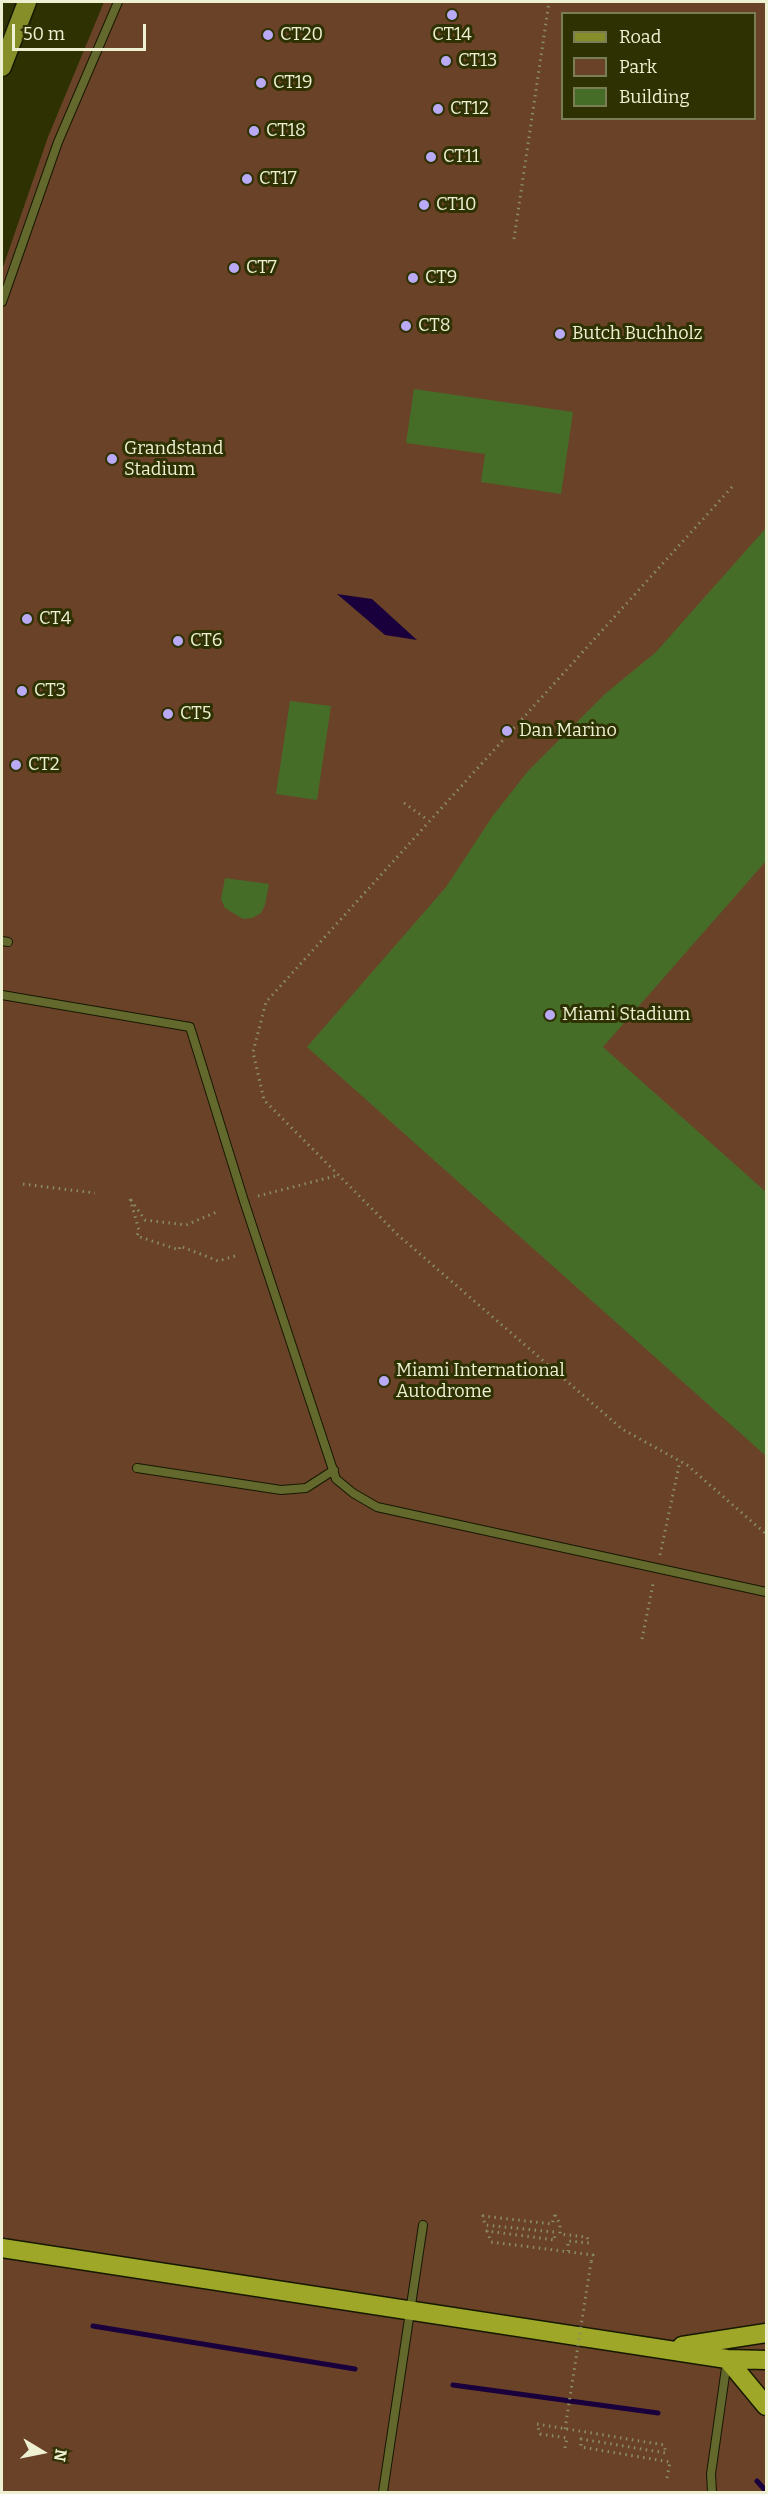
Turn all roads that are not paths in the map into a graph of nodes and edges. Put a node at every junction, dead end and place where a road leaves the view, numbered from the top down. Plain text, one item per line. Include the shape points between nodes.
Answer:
1 (27, 2) edge
2 (118, 2) edge
3 (2, 67) edge
4 (2, 302) edge
5 (2, 994) edge
6 (137, 1468) dead end
7 (334, 1470) junction
8 (766, 1592) edge
9 (423, 2225) dead end
10 (2, 2248) edge
11 (410, 2310) junction
12 (766, 2333) edge
13 (668, 2348) junction
14 (727, 2359) junction
15 (766, 2360) edge
16 (766, 2386) edge
17 (766, 2406) edge
18 (382, 2493) edge
19 (712, 2493) edge

1 - 3 main road
2 - 4 lane via 58,142
5 - 7 lane via 190,1027
6 - 7 lane via 281,1490 306,1488
7 - 8 lane via 336,1479 377,1507
9 - 11 lane
10 - 11 highway
11 - 13 highway
11 - 18 lane
12 - 13 highway
13 - 14 highway
14 - 15 highway
14 - 16 highway
14 - 17 highway
14 - 19 lane via 711,2474

